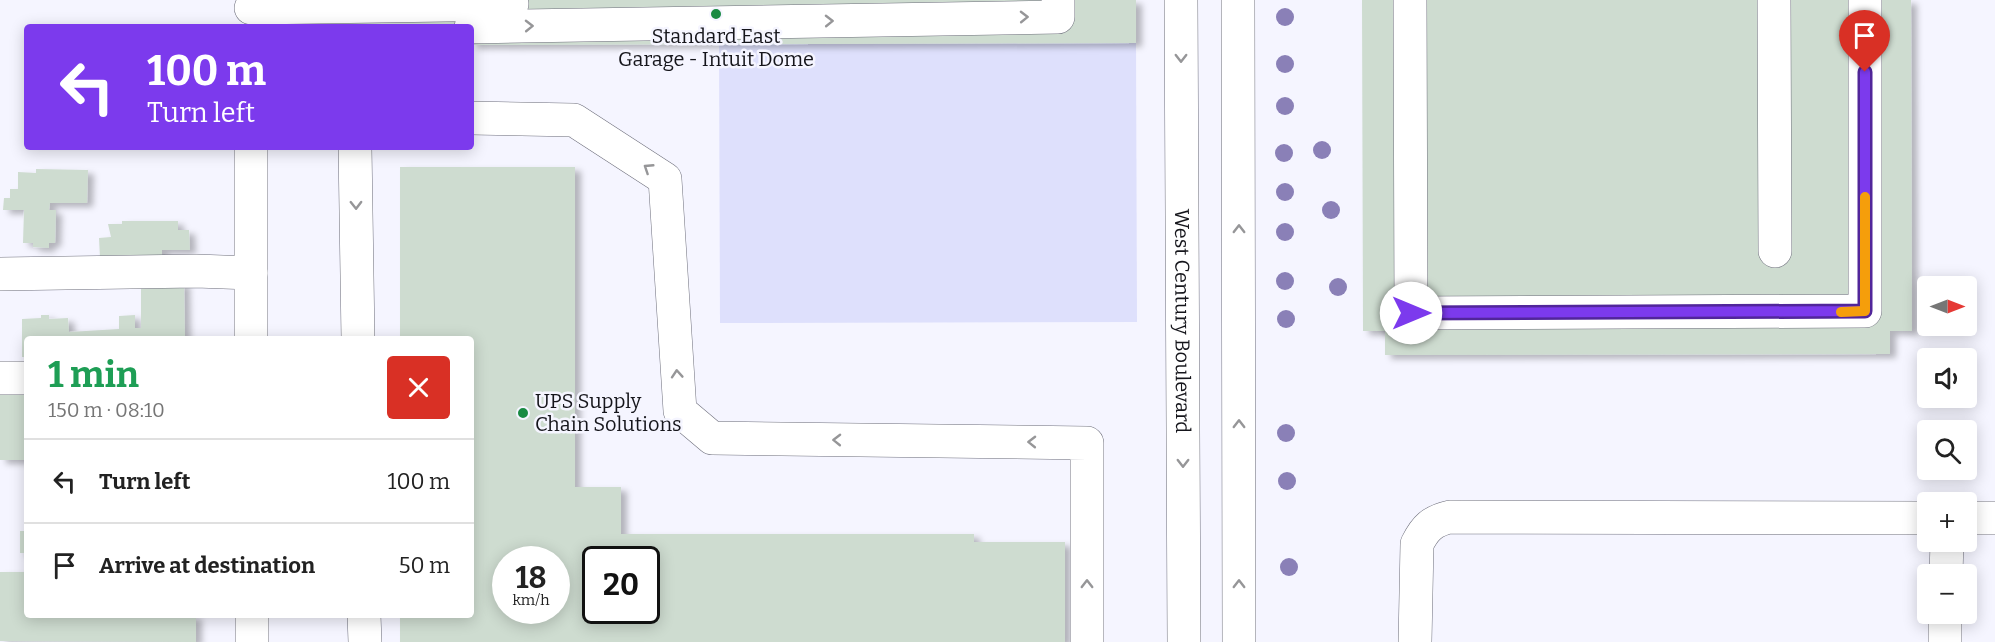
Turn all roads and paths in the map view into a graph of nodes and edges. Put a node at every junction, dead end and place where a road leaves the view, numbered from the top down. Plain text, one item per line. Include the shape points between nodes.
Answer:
1 (793, 0) edge
2 (1058, 0) edge
3 (1181, 0) edge
4 (1238, 0) edge
5 (1410, 0) edge
6 (1774, 0) edge
7 (1865, 0) edge
8 (251, 12) edge
9 (474, 27) edge
10 (474, 118) edge
11 (251, 150) edge
12 (355, 150) edge
13 (1775, 251) dead end
14 (251, 273) junction
15 (0, 274) edge
16 (251, 336) edge
17 (358, 336) edge
18 (0, 378) edge
19 (24, 378) edge
20 (1917, 518) edge
21 (1977, 518) edge
22 (1995, 518) edge
23 (252, 618) edge
24 (364, 618) edge
25 (1945, 624) edge
26 (252, 642) edge
27 (364, 642) edge
28 (1087, 642) edge
29 (1184, 642) edge
30 (1239, 642) edge
31 (1415, 642) edge
32 (1945, 642) edge

1 - 8 main road
9 -> 2 main road via 1058,17
3 -> 29 main road, West Century Boulevard
30 -> 4 main road
5 - 7 main road via 1411,313 1865,311
6 - 13 main road
28 -> 10 main road via 1087,443 712,438 680,411 665,179 574,120
11 - 14 main road
12 -> 17 main road
14 - 15 main road
14 - 16 main road
18 - 19 main road
20 - 31 main road via 1434,520 1417,544
21 - 22 main road
23 - 26 main road
24 - 27 main road
25 - 32 main road

